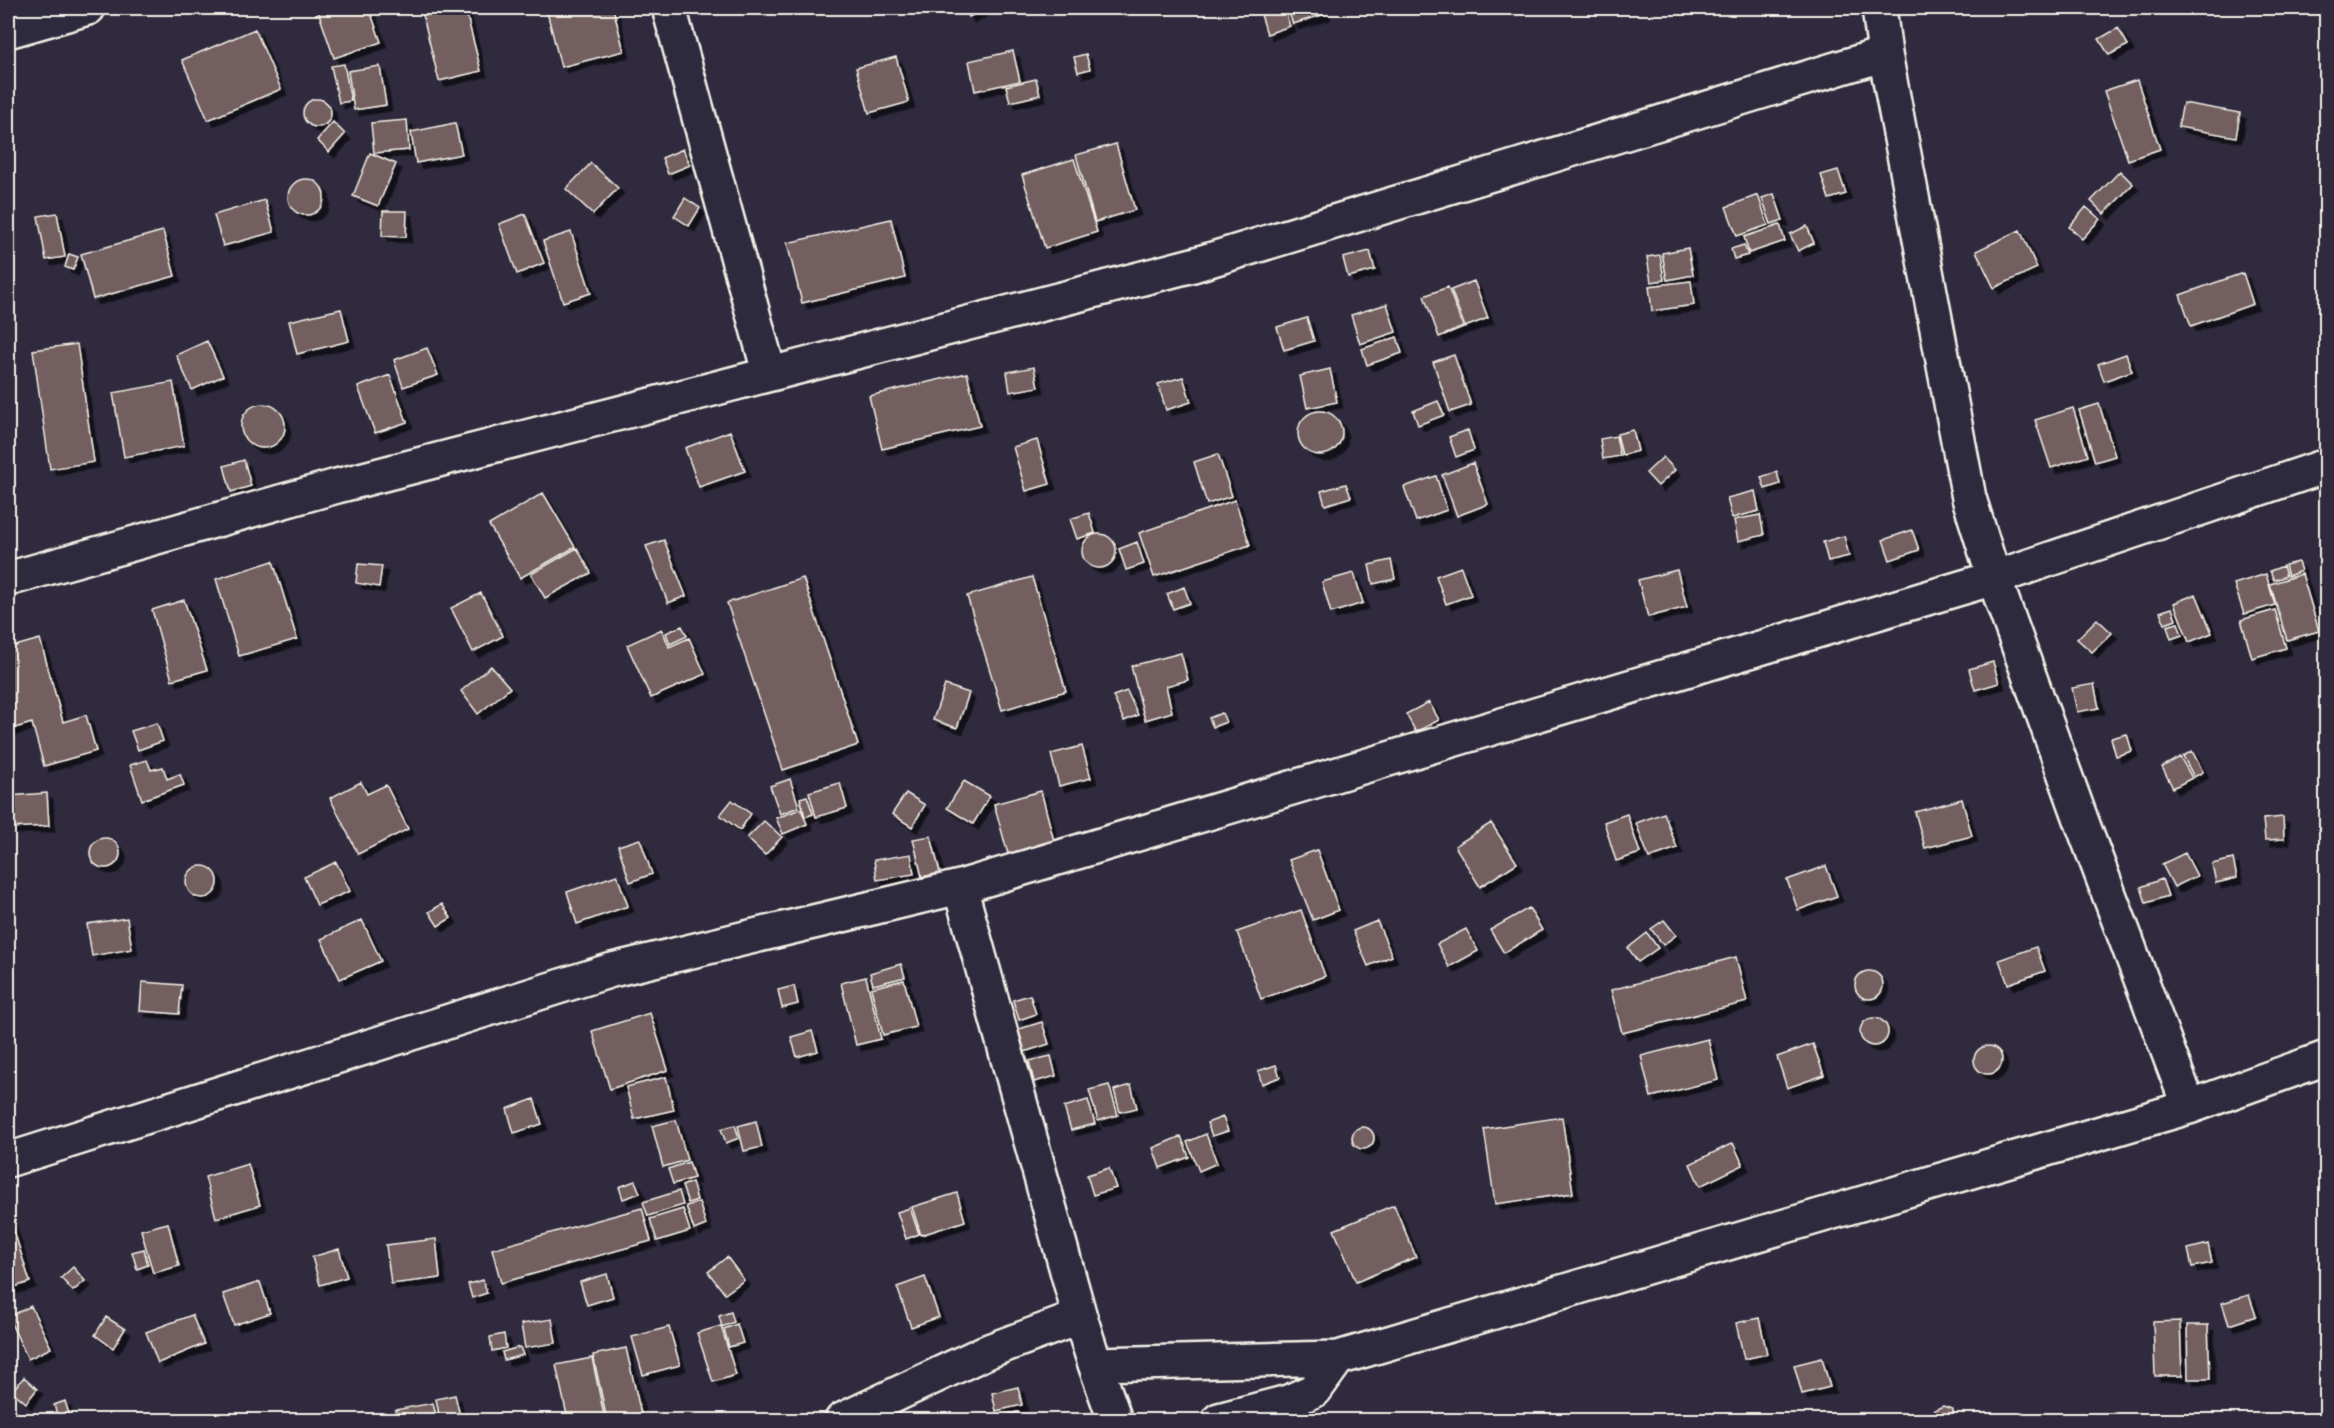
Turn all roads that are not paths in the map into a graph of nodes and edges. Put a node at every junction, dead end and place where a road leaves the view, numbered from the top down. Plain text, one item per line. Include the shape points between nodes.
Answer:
1 (88, 8) edge
2 (669, 8) edge
3 (1880, 8) edge
4 (8, 31) edge
5 (1885, 54) junction
6 (769, 372) junction
7 (2326, 466) edge
8 (1994, 578) junction
9 (8, 579) edge
10 (960, 887) junction
11 (2326, 1059) edge
12 (2189, 1107) junction
13 (8, 1160) edge
14 (1080, 1317) junction
15 (1338, 1358) junction
16 (1095, 1364) junction
17 (842, 1420) edge
18 (1115, 1420) edge
19 (1219, 1420) edge

1 - 4 street
2 - 6 street
3 - 5 street
5 - 6 street via 1193,265
5 - 8 street via 1969,498
6 - 9 street via 207,521
7 - 8 street
8 - 10 street
8 - 12 street
10 - 13 street via 612,970
10 - 14 street
11 - 12 street
12 - 15 street
14 - 16 street
14 - 17 street via 986,1352
15 - 16 street
15 - 19 street via 1316,1390 1288,1402
16 - 18 street

